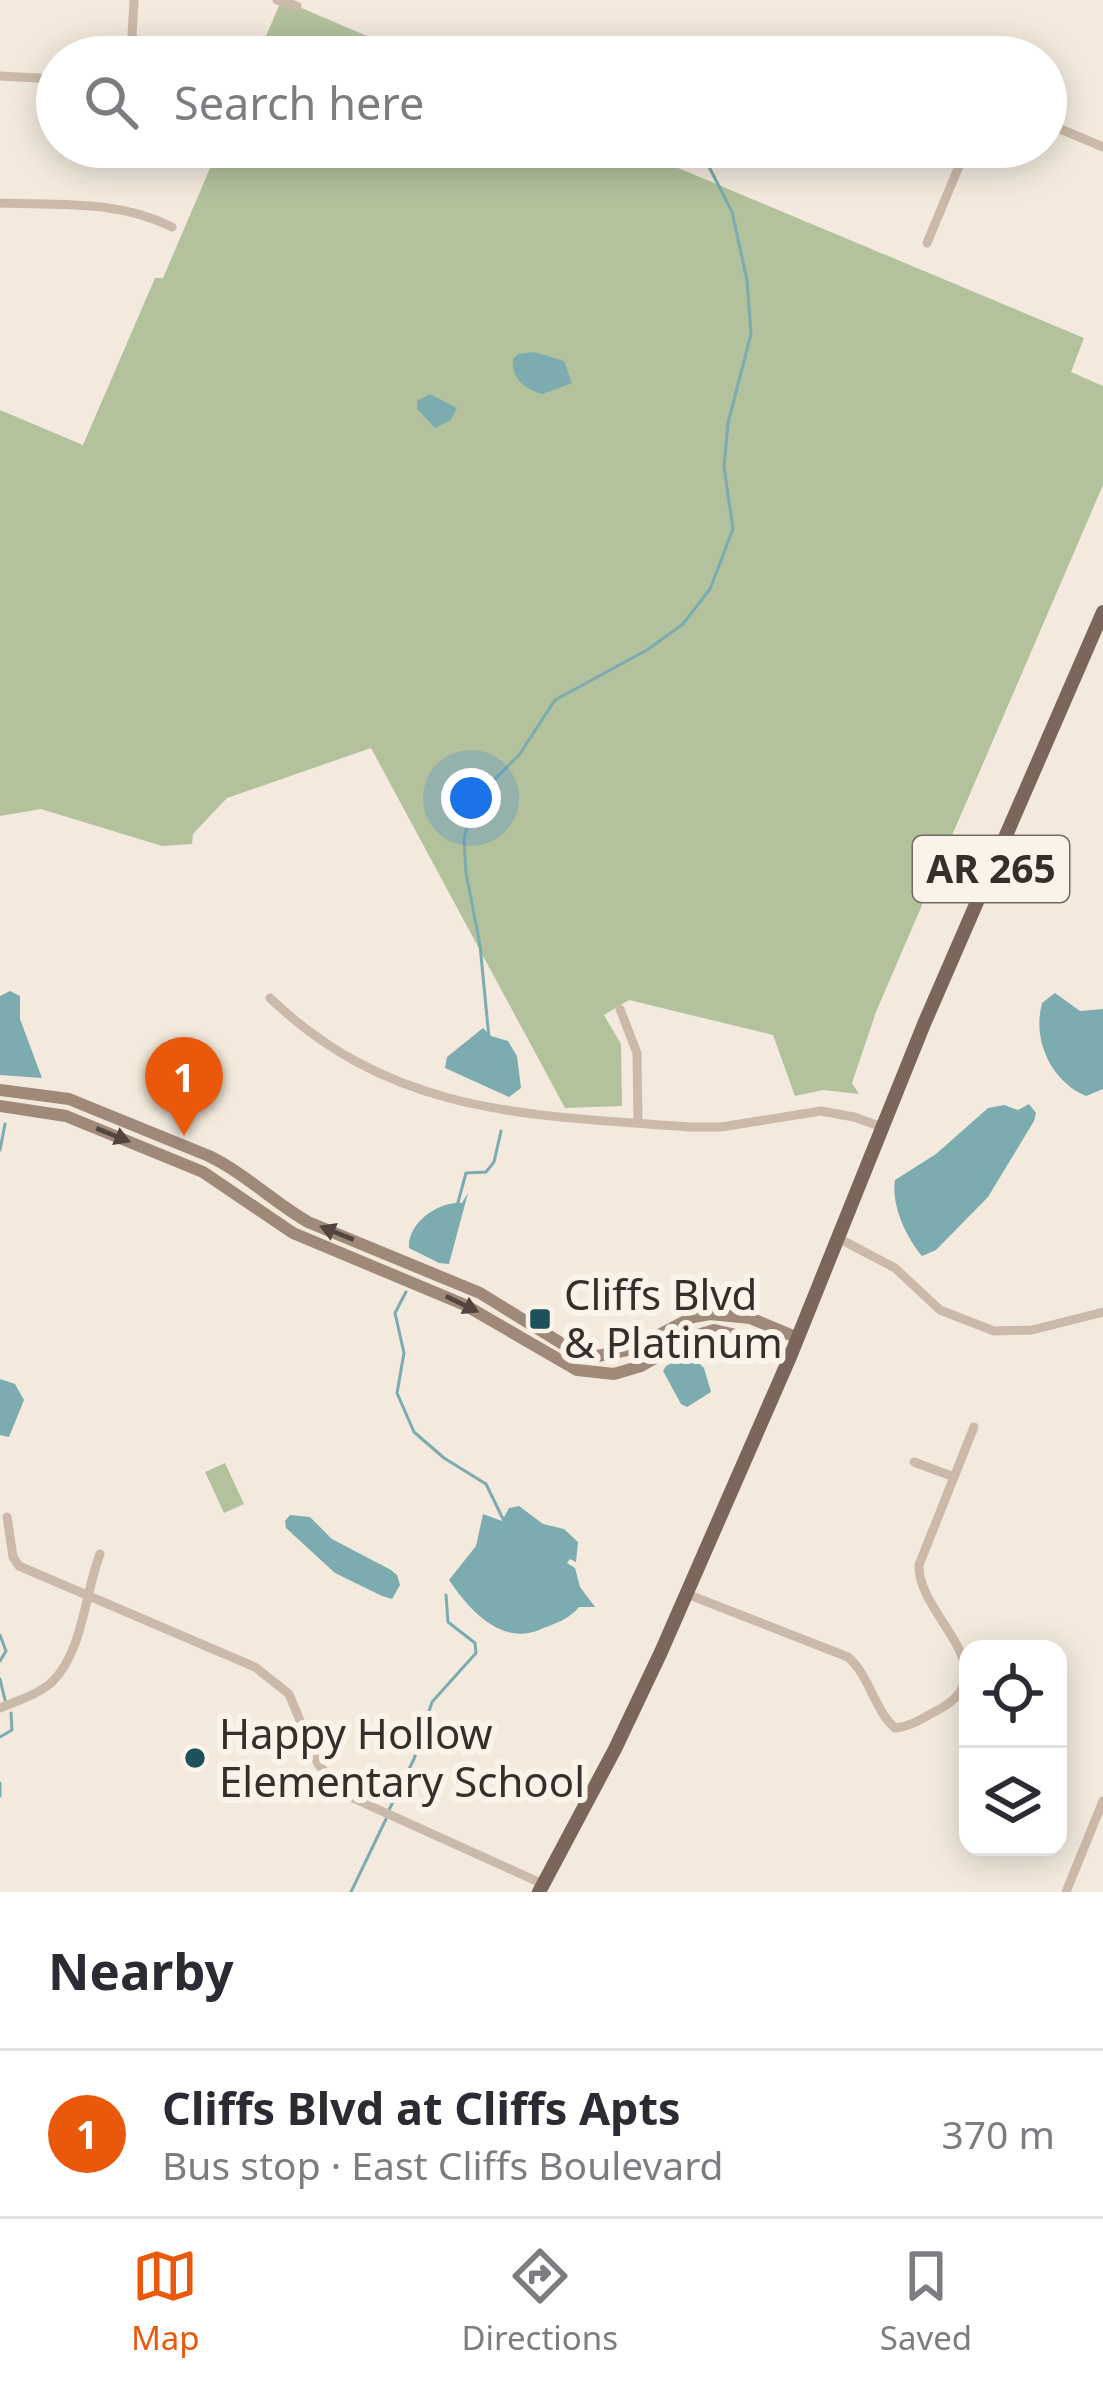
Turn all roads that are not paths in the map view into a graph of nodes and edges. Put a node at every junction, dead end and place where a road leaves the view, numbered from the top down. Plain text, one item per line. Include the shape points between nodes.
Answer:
1 (134, 0) edge
2 (277, 0) edge
3 (297, 6) dead end
4 (133, 36) edge
5 (0, 76) edge
6 (36, 78) edge
7 (1067, 132) edge
8 (1103, 147) edge
9 (958, 168) edge
10 (0, 202) edge
11 (172, 227) dead end
12 (927, 243) dead end
13 (1103, 612) edge
14 (269, 998) dead end
15 (620, 1009) dead end
16 (0, 1090) edge
17 (0, 1106) edge
18 (638, 1123) junction
19 (882, 1127) junction
20 (838, 1238) junction
21 (1103, 1312) edge
22 (798, 1338) junction
23 (790, 1357) junction
24 (974, 1427) dead end
25 (914, 1462) dead end
26 (954, 1477) junction
27 (7, 1517) dead end
28 (100, 1554) dead end
29 (686, 1594) junction
30 (88, 1596) junction
31 (0, 1708) edge
32 (1103, 1802) edge
33 (541, 1888) edge
34 (1066, 1892) edge

1 - 4 street
2 - 3 street
5 - 6 street
7 - 8 street
9 - 12 street
10 - 11 street via 120,208
13 - 19 main road, AR 265
14 - 18 street via 361,1065 421,1091 498,1112
15 - 18 street via 637,1053
22 -> 16 street via 728,1313 694,1317 611,1355 579,1351 480,1293 308,1222 209,1156 69,1099
17 -> 23 street via 65,1116 202,1172 293,1233 465,1305 577,1370 641,1366 714,1330
18 - 19 street via 721,1127 820,1111
19 - 20 main road, AR 265
20 - 21 street via 895,1268 940,1310 994,1331
20 - 22 main road, AR 265
22 - 23 main road, AR 265
23 - 29 main road, AR 265
24 - 26 street
25 - 26 street
26 - 29 street via 919,1573 962,1656 966,1681 956,1699 906,1727 887,1721 848,1658
27 - 30 street via 19,1566
28 - 30 street
29 - 33 main road, AR 265
30 - 31 street via 54,1681
30 - 33 street via 267,1673 296,1705 326,1776 344,1794
32 - 34 street

